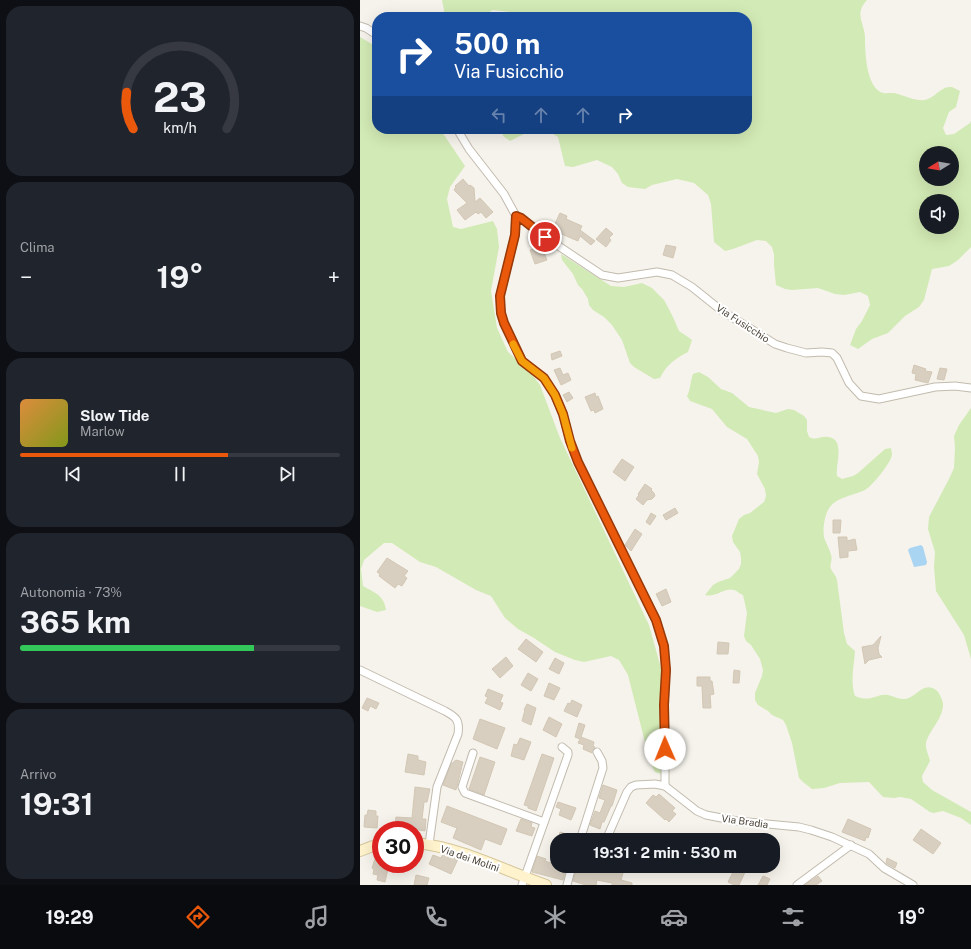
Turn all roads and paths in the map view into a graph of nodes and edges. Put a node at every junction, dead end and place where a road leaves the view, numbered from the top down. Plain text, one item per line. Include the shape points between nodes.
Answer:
1 (360, 26) edge
2 (372, 32) edge
3 (460, 134) edge
4 (516, 216) junction
5 (971, 388) edge
6 (360, 670) edge
7 (562, 747) dead end
8 (597, 752) dead end
9 (473, 753) dead end
10 (665, 786) junction
11 (544, 822) junction
12 (582, 833) edge
13 (609, 833) edge
14 (424, 844) edge
15 (429, 844) junction
16 (851, 845) junction
17 (372, 846) edge
18 (360, 851) edge
19 (570, 873) edge
20 (523, 881) edge
21 (546, 885) edge
22 (567, 885) edge
23 (797, 885) edge
24 (913, 885) edge

1 - 2 street
3 - 4 street via 504,194
4 - 5 street, Via Fusicchio via 602,275 618,278 657,272 672,275 776,344 806,353 832,353 849,383 860,396 879,399 935,387
4 - 10 street via 515,235 500,296 501,313 522,361 544,378 555,395 578,462 656,620 664,646 666,670
6 - 15 street via 445,710 458,720 458,734 437,787
7 - 11 street via 568,755
8 - 12 street via 603,768
9 - 11 street via 462,787 465,793
10 - 13 street via 655,784 631,787
10 - 16 street, Via Bradia via 706,815 799,826
11 - 20 street
14 - 15 street, Via dei Molini
15 - 20 street, Via dei Molini via 474,857
16 - 23 street
16 - 24 street, Via Bradia via 869,854 884,868
17 - 18 street
19 - 22 street
20 - 21 street, Via dei Molini

